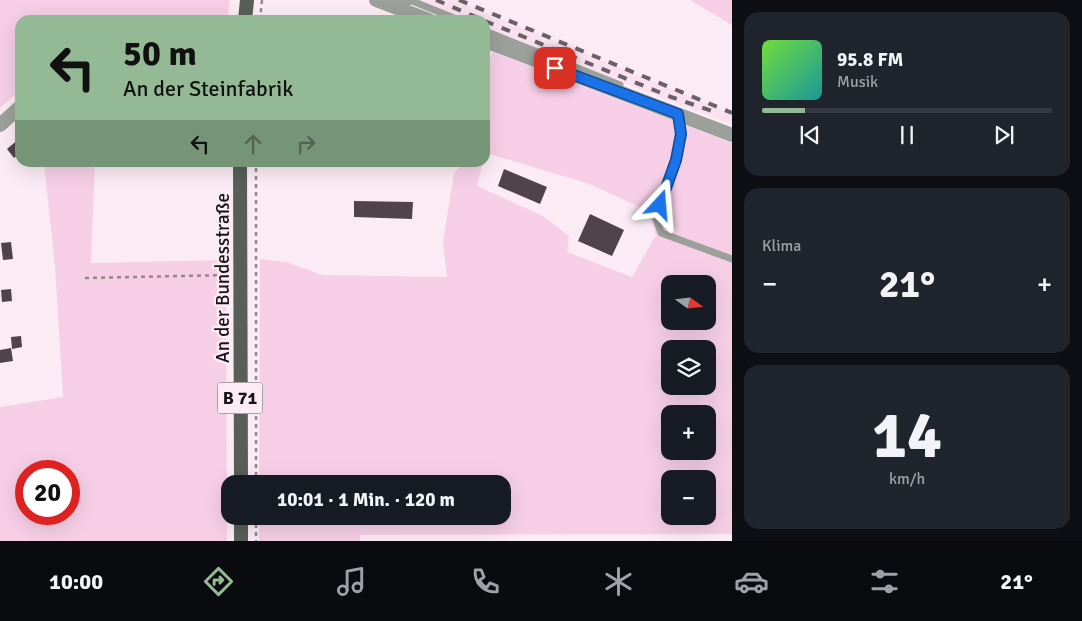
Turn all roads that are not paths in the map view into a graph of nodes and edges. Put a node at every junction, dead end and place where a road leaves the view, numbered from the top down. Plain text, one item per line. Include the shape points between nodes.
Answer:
1 (247, 0) edge
2 (376, 0) edge
3 (390, 5) junction
4 (246, 15) edge
5 (416, 15) edge
6 (447, 15) edge
7 (490, 33) edge
8 (490, 43) edge
9 (15, 112) edge
10 (678, 114) junction
11 (0, 125) edge
12 (732, 135) edge
13 (240, 167) edge
14 (732, 259) edge
15 (240, 475) edge
16 (241, 525) edge
17 (241, 541) edge

1 - 4 main road
2 - 3 street
3 - 5 street
3 - 6 lane via 412,0
7 - 10 lane via 671,105
8 - 10 street
9 - 11 street
10 - 12 street
10 - 14 lane via 681,134 676,160 656,218 661,233
13 - 15 main road, An der Bundesstraße / B 71
16 - 17 main road

